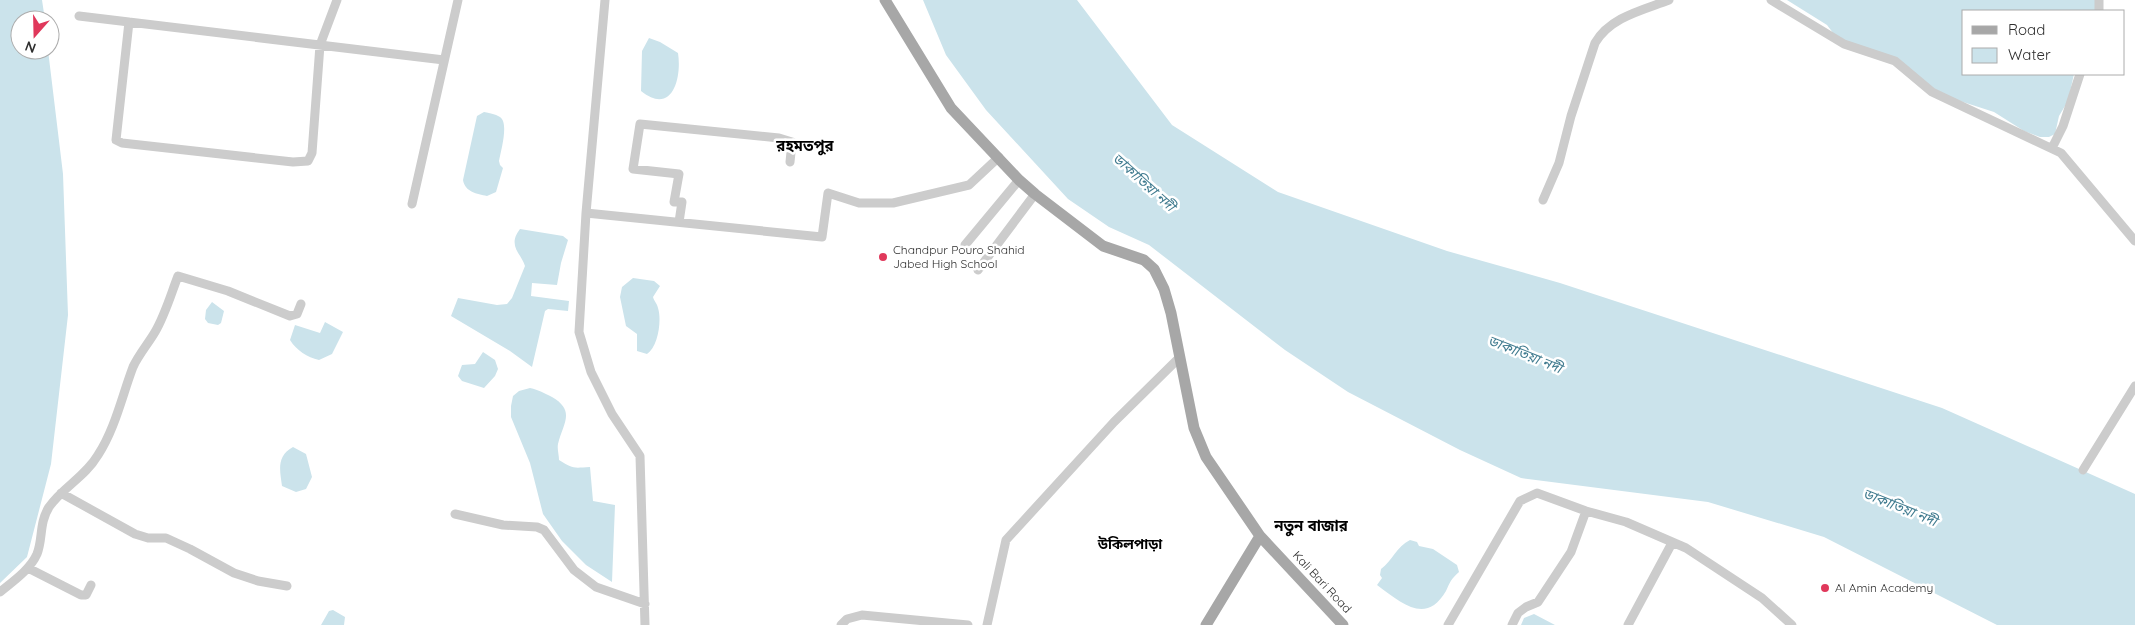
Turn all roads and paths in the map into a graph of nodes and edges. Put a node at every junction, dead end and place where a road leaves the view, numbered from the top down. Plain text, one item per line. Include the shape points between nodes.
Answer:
1 (337, 0) edge
2 (458, 0) edge
3 (605, 0) edge
4 (885, 0) edge
5 (1669, 0) edge
6 (1771, 0) edge
7 (79, 16) dead end
8 (129, 22) junction
9 (320, 46) junction
10 (444, 60) junction
11 (2080, 75) edge
12 (2052, 148) junction
13 (999, 157) junction
14 (790, 162) dead end
15 (1019, 180) junction
16 (1035, 194) junction
17 (1543, 200) dead end
18 (412, 204) dead end
19 (586, 213) junction
20 (679, 222) junction
21 (2135, 241) edge
22 (965, 245) dead end
23 (978, 270) dead end
24 (301, 304) dead end
25 (1179, 358) junction
26 (2135, 386) edge
27 (2083, 470) dead end
28 (60, 493) junction
29 (1586, 511) junction
30 (455, 514) dead end
31 (1260, 536) junction
32 (1672, 543) junction
33 (28, 568) junction
34 (91, 585) dead end
35 (287, 586) dead end
36 (0, 592) edge
37 (645, 604) junction
38 (645, 625) edge
39 (841, 625) edge
40 (968, 625) edge
41 (987, 625) edge
42 (1206, 625) edge
43 (1343, 625) edge
44 (1448, 625) edge
45 (1512, 625) edge
46 (1628, 625) edge
47 (1792, 625) edge

1 - 9 street
2 - 10 street
3 - 19 street
4 - 13 main road, Kali Bari Road via 951,108
5 - 17 street via 1620,19 1601,32 1571,116 1559,163
6 - 12 street via 1844,44 1895,61 1932,92
7 - 8 street
8 - 9 street
8 - 9 street via 116,140 122,143 292,162 308,161 312,154
9 - 10 street
10 - 18 street
11 - 12 street
12 - 21 street via 2062,153
13 - 15 main road, Kali Bari Road
13 - 20 street via 969,186 893,202 859,203 828,193 822,237
14 - 20 street via 792,142 779,138 640,124 634,169 679,174 674,202 682,202
15 - 16 main road, Kali Bari Road
15 - 22 street
16 - 23 street
16 - 25 main road, Kali Bari Road via 1103,246 1144,260 1154,269 1169,305
19 - 20 street
19 - 37 street via 579,332 591,372 612,414 640,456
24 - 28 street via 297,314 290,316 238,294 178,276 155,332 134,367 99,455 77,481
25 - 31 main road, Kali Bari Road via 1200,445 1210,465
25 - 41 street via 1114,422 1006,540
26 - 27 street
28 - 33 street via 41,524 37,554
28 - 35 street via 135,534 166,538 234,573
29 - 32 street via 1626,522
29 - 44 street via 1536,493 1520,501
29 - 45 street via 1571,552 1538,602 1518,613
30 - 37 street via 544,530 574,570 596,587
31 - 42 main road
31 - 43 main road, Kali Bari Road
32 - 46 street
32 - 47 street via 1686,548 1762,598
33 - 34 street via 81,595 86,595
33 - 36 street
37 - 38 street
39 - 40 street via 847,619 862,615

